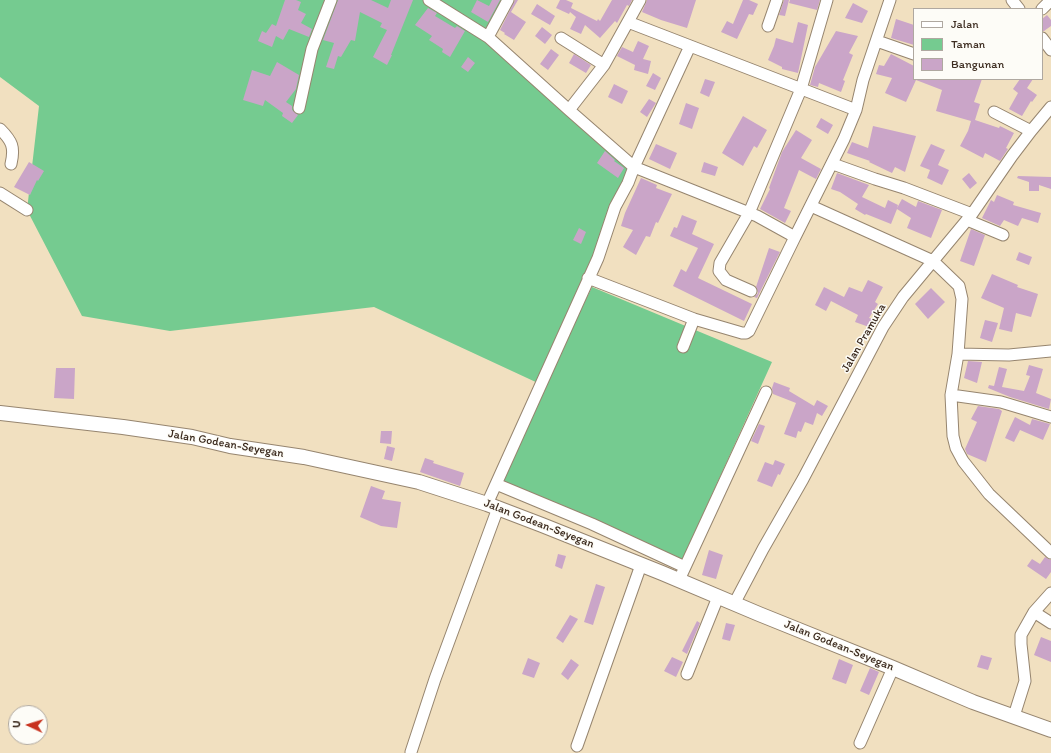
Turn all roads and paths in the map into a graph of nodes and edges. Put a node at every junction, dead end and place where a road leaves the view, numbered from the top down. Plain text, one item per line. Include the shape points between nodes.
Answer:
1 (330, 0) edge
2 (429, 0) edge
3 (508, 0) edge
4 (640, 0) edge
5 (777, 0) edge
6 (827, 0) edge
7 (890, 0) edge
8 (1012, 0) edge
9 (1051, 0) edge
10 (1018, 8) edge
11 (1043, 8) edge
12 (628, 22) junction
13 (768, 26) dead end
14 (488, 37) junction
15 (561, 38) dead end
16 (1043, 39) edge
17 (877, 41) junction
18 (690, 46) junction
19 (1051, 50) edge
20 (913, 54) edge
21 (604, 64) junction
22 (801, 89) junction
23 (1051, 107) edge
24 (299, 108) dead end
25 (569, 110) junction
26 (856, 110) junction
27 (994, 112) dead end
28 (0, 129) edge
29 (1031, 131) junction
30 (11, 164) dead end
31 (832, 164) junction
32 (634, 167) junction
33 (0, 193) edge
34 (811, 206) junction
35 (27, 210) dead end
36 (749, 213) junction
37 (969, 217) junction
38 (1003, 235) dead end
39 (795, 237) junction
40 (933, 261) junction
41 (588, 278) junction
42 (751, 291) dead end
43 (694, 319) junction
44 (683, 347) dead end
45 (1051, 351) edge
46 (958, 354) junction
47 (766, 392) dead end
48 (951, 395) junction
49 (0, 413) edge
50 (1051, 418) edge
51 (496, 484) junction
52 (493, 506) junction
53 (1051, 553) edge
54 (641, 565) junction
55 (685, 567) junction
56 (679, 580) junction
57 (1051, 593) edge
58 (718, 597) junction
59 (734, 604) junction
60 (1034, 612) junction
61 (1051, 623) edge
62 (893, 668) junction
63 (687, 674) dead end
64 (1014, 716) junction
65 (1051, 730) edge
66 (860, 743) dead end
67 (577, 746) dead end
68 (411, 752) edge

1 - 24 street via 312,49
2 - 14 street
3 - 14 street
4 - 12 street
5 - 13 street
6 - 22 street
7 - 17 street
8 - 10 street
9 - 11 street
12 - 18 street
12 - 21 street
14 - 25 street
15 - 21 street
16 - 19 street
17 - 20 street
17 - 26 street
18 - 22 street
18 - 32 street
21 - 25 street
22 - 26 street
22 - 36 street
23 - 29 street, Jalan Pramuka
25 - 32 street
26 - 31 street
27 - 29 street
28 - 30 street via 12,144
29 - 37 street, Jalan Pramuka
31 - 34 street
31 - 37 street via 904,188
32 - 36 street
32 - 41 street via 615,207 598,258
33 - 35 street
34 - 39 street
34 - 40 street
36 - 39 street
36 - 42 street via 722,260 719,271 726,280
37 - 38 street
37 - 40 street, Jalan Pramuka
39 - 43 street via 749,331 742,333
40 - 46 street via 961,292
40 - 59 street, Jalan Pramuka via 903,297 883,328
41 - 43 street
41 - 51 street
43 - 44 street
45 - 46 street via 1009,355
46 - 48 street
47 - 55 street
48 - 50 street via 1001,402
48 - 53 street via 953,436 963,461 990,494
49 - 52 main road, Jalan Godean-Seyegan via 123,427 304,457 419,482
51 - 52 street
51 - 55 street
52 - 54 main road, Jalan Godean-Seyegan
52 - 68 street
54 - 56 main road, Jalan Godean-Seyegan
54 - 67 street
55 - 56 street
56 - 58 main road, Jalan Godean-Seyegan
57 - 60 street
58 - 59 main road, Jalan Godean-Seyegan
58 - 63 street
59 - 62 main road, Jalan Godean-Seyegan
60 - 61 street
60 - 64 street via 1020,639 1025,681
62 - 64 main road, Jalan Godean-Seyegan via 973,702
62 - 66 street
64 - 65 main road, Jalan Godean-Seyegan

